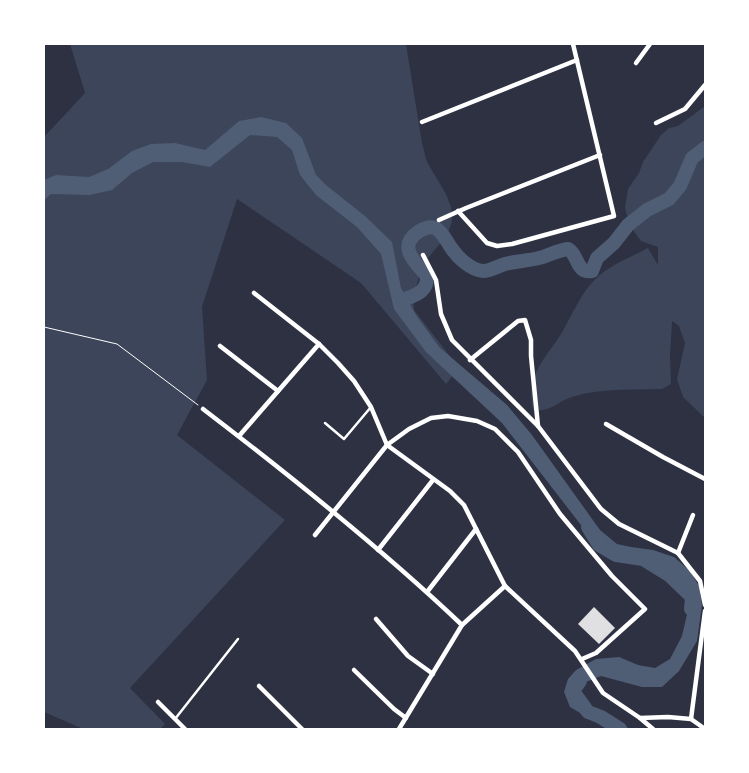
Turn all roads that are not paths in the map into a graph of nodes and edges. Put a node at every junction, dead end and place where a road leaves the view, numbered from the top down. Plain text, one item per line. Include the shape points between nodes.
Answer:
1 (573, 44) edge
2 (650, 44) edge
3 (577, 60) junction
4 (636, 63) dead end
5 (705, 85) edge
6 (422, 122) dead end
7 (656, 123) dead end
8 (600, 155) junction
9 (458, 211) junction
10 (440, 220) dead end
11 (423, 255) dead end
12 (254, 293) dead end
13 (319, 344) junction
14 (220, 346) dead end
15 (470, 360) junction
16 (278, 391) junction
17 (371, 407) junction
18 (203, 409) road end
19 (324, 424) dead end
20 (606, 424) dead end
21 (538, 426) junction
22 (238, 436) junction
23 (387, 445) junction
24 (705, 479) edge
25 (433, 480) junction
26 (333, 512) junction
27 (693, 516) dead end
28 (476, 529) junction
29 (315, 535) dead end
30 (378, 550) junction
31 (678, 553) junction
32 (505, 586) junction
33 (427, 592) junction
34 (705, 605) edge
35 (705, 611) edge
36 (376, 620) dead end
37 (462, 625) junction
38 (238, 639) dead end
39 (583, 661) junction
40 (354, 670) dead end
41 (433, 674) junction
42 (258, 686) dead end
43 (158, 702) dead end
44 (406, 718) junction
45 (640, 718) junction
46 (175, 719) junction
47 (690, 719) junction
48 (185, 729) edge
49 (302, 729) edge
50 (399, 729) edge
51 (652, 729) edge
52 (705, 729) edge

1 - 3 street
2 - 4 street
3 - 6 street
3 - 8 street
5 - 7 street via 685,109
8 - 9 street
8 - 9 street via 614,216 497,246 487,243
9 - 10 street
11 - 15 street via 436,280 440,314 452,340
12 - 13 street
13 - 16 street
13 - 17 street via 348,375
14 - 16 street
15 - 21 street
15 - 21 street via 518,321 525,320 532,340
16 - 22 street
17 - 19 lane via 344,439
17 - 23 street
18 - 22 street
20 - 24 street
21 - 31 street via 602,509 619,524
22 - 26 street
23 - 25 street
23 - 26 street
23 - 39 street via 431,418 448,416 477,421 495,429 518,452 571,528 645,609
25 - 28 street via 464,504
25 - 30 street
26 - 29 street
26 - 30 street
27 - 31 street
28 - 32 street
28 - 33 street
30 - 33 street
31 - 34 street via 700,581
32 - 37 street
32 - 39 street
33 - 37 street
35 - 47 street
36 - 41 street via 408,656
37 - 41 street
38 - 46 lane
39 - 45 street via 603,693
40 - 44 street
41 - 44 street
42 - 49 street
43 - 46 street
44 - 50 street
45 - 47 street
45 - 51 street
46 - 48 street
47 - 52 street

